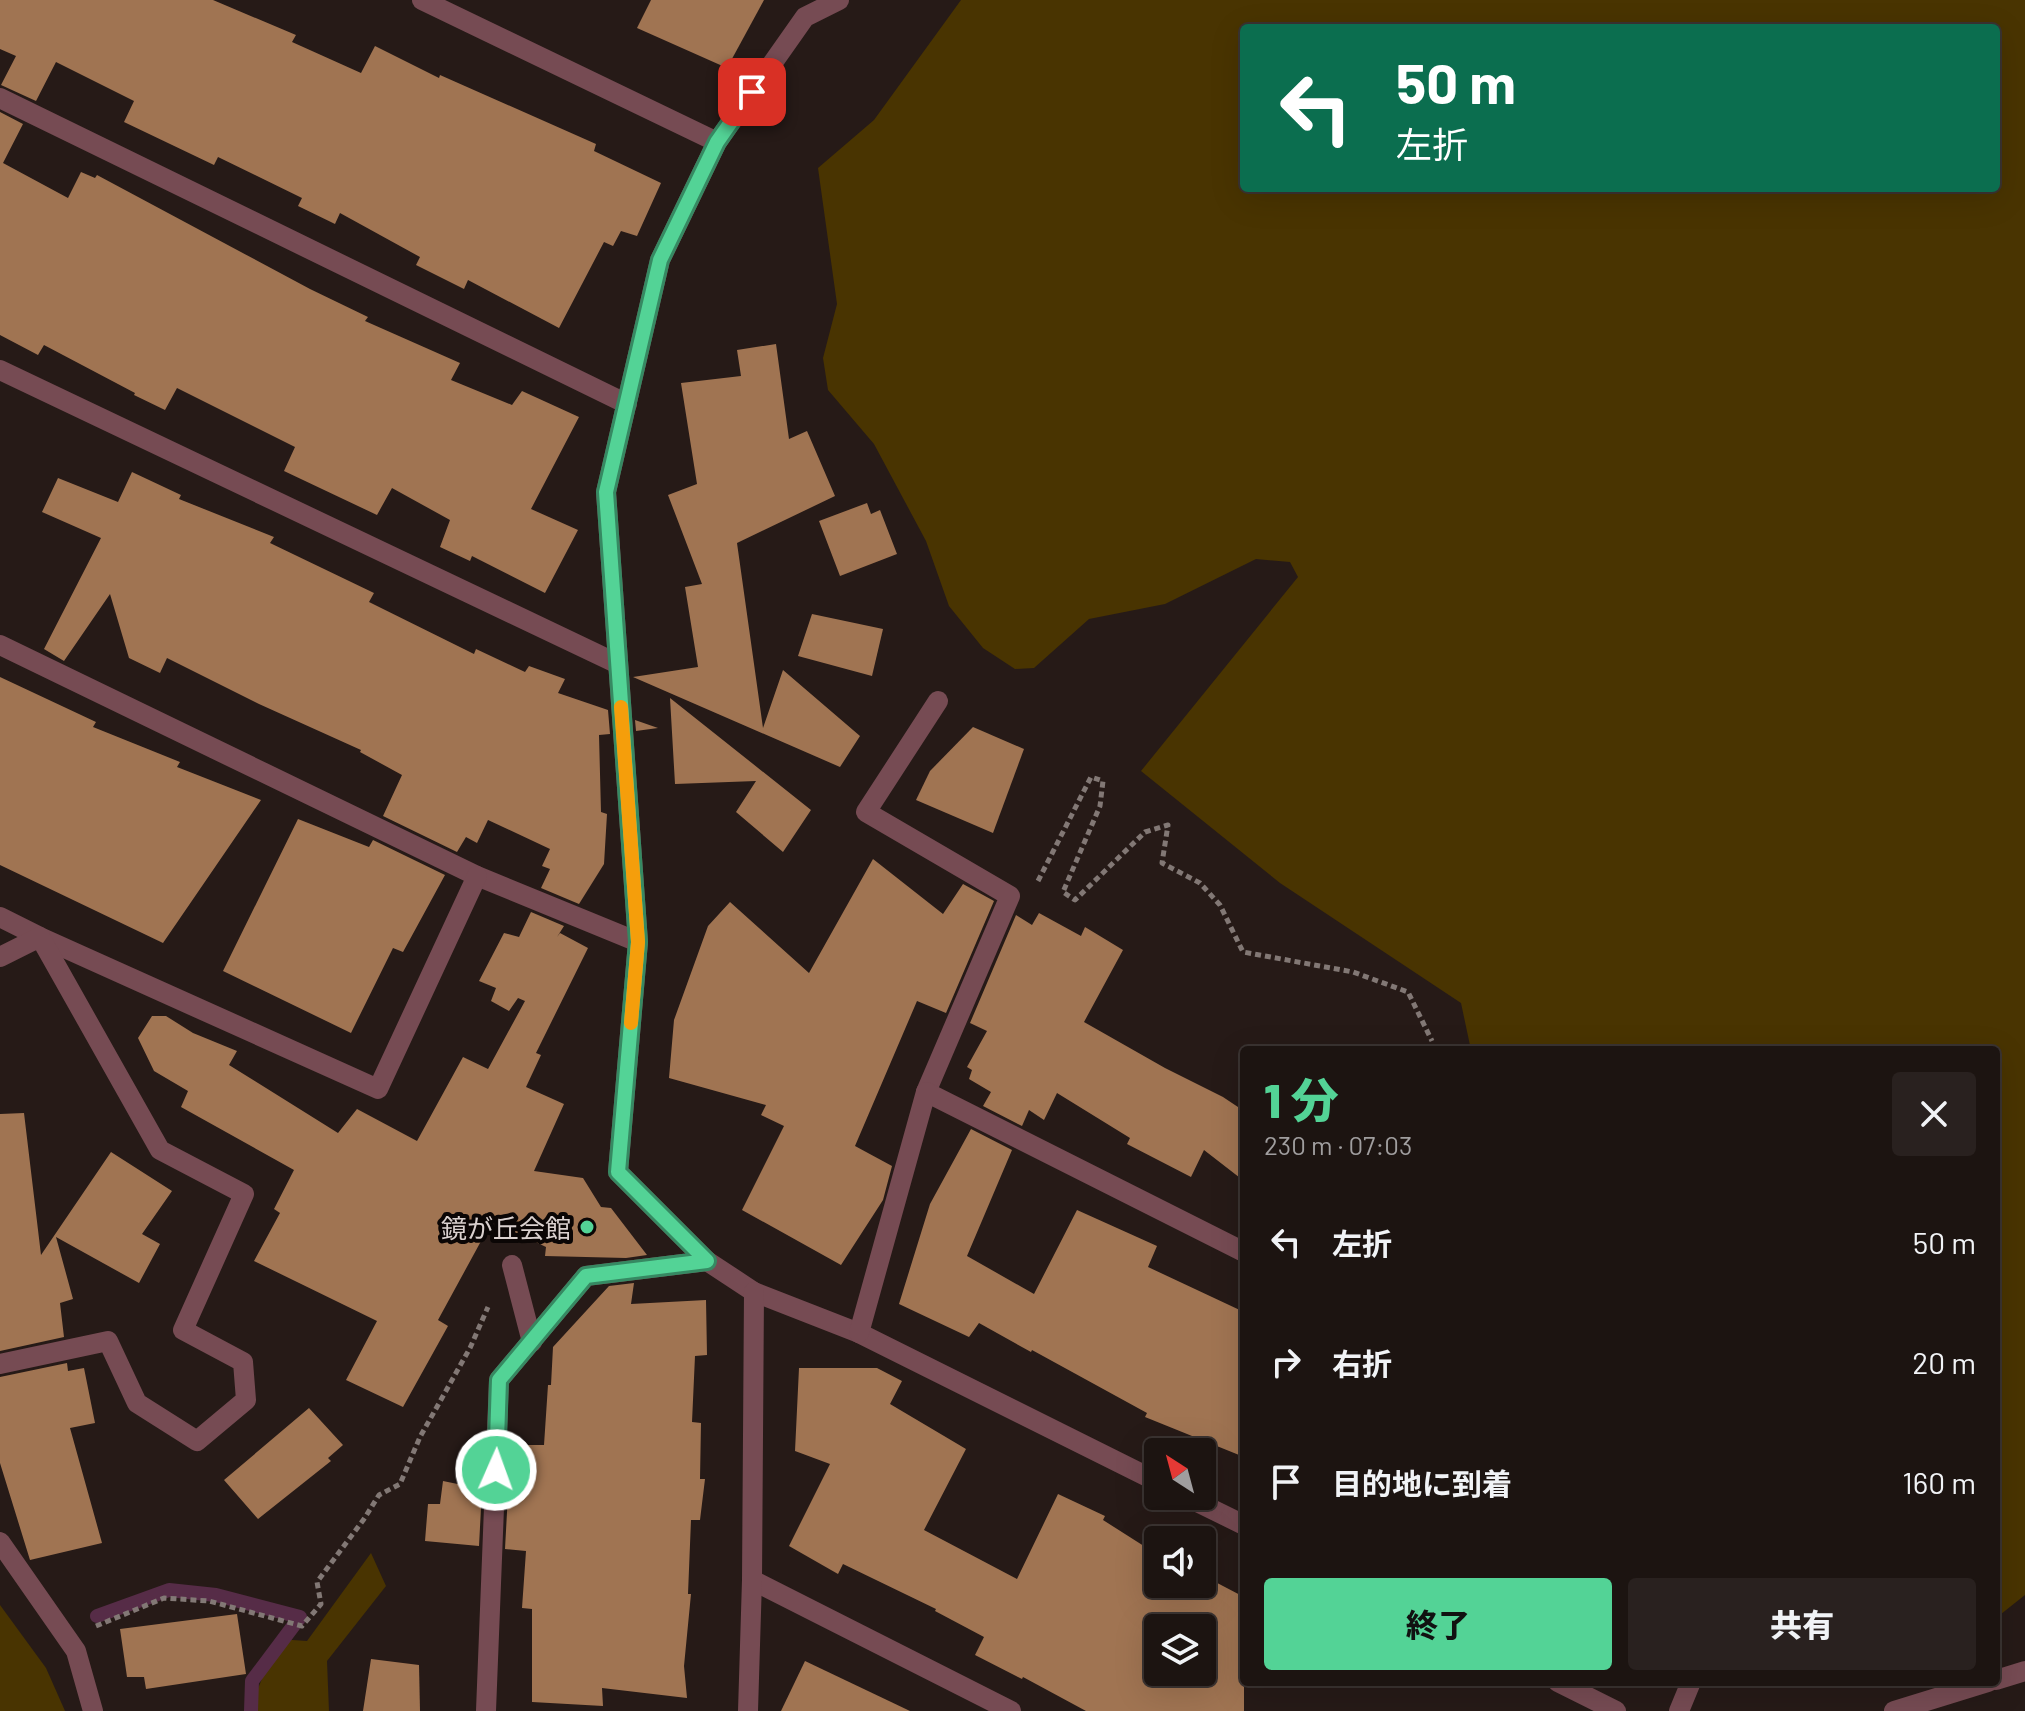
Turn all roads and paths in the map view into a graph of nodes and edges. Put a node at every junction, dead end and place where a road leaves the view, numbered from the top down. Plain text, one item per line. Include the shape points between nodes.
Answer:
1 (422, 0) edge
2 (839, 0) edge
3 (0, 98) edge
4 (717, 142) junction
5 (0, 370) edge
6 (627, 404) junction
7 (0, 645) edge
8 (618, 664) junction
9 (938, 701) dead end
10 (477, 876) junction
11 (1010, 896) junction
12 (0, 917) edge
13 (40, 937) junction
14 (638, 942) junction
15 (0, 957) edge
16 (1432, 1041) dead end
17 (926, 1092) junction
18 (1240, 1250) edge
19 (707, 1261) junction
20 (512, 1265) joint
21 (754, 1292) junction
22 (859, 1333) junction
23 (532, 1342) junction
24 (0, 1364) edge
25 (1144, 1475) edge
26 (1213, 1510) edge
27 (1240, 1523) edge
28 (0, 1542) edge
29 (752, 1580) junction
30 (66, 1638) junction
31 (2025, 1671) edge
32 (2000, 1679) edge
33 (1566, 1686) edge
34 (1689, 1686) edge
35 (1975, 1686) edge
36 (93, 1711) edge
37 (486, 1711) edge
38 (748, 1711) edge
39 (1011, 1711) edge
40 (1616, 1711) edge
41 (1679, 1711) edge
42 (1894, 1711) edge

1 - 4 street
2 - 4 street via 805,17
3 - 6 street
4 - 6 street via 660,260
5 - 8 street
6 - 8 street via 606,492
7 - 10 street
8 - 14 street
9 - 11 street via 866,812
10 - 13 street via 378,1089
10 - 14 street
11 - 16 path via 1036,885 1091,777 1103,781 1100,806 1063,892 1075,900 1145,832 1168,825 1162,863 1200,883 1220,905 1243,952 1353,972 1408,992
11 - 17 street
12 - 13 street
13 - 15 street
13 - 24 street via 160,1150 244,1194 183,1330 243,1362 246,1400 197,1441 137,1403 108,1341
14 - 19 street via 618,1172
17 - 18 street
17 - 22 street
19 - 21 street
19 - 23 street via 586,1276
20 - 23 street
20 - 30 path via 400,1484 379,1495 317,1582 321,1604 302,1626 209,1601 164,1598
21 - 22 street
21 - 29 street
22 - 25 street
23 - 37 street via 499,1380
26 - 27 street
28 - 30 street
29 - 38 street
29 - 39 street
30 - 36 street via 76,1651
31 - 32 street
33 - 40 street
34 - 41 street
35 - 42 street

